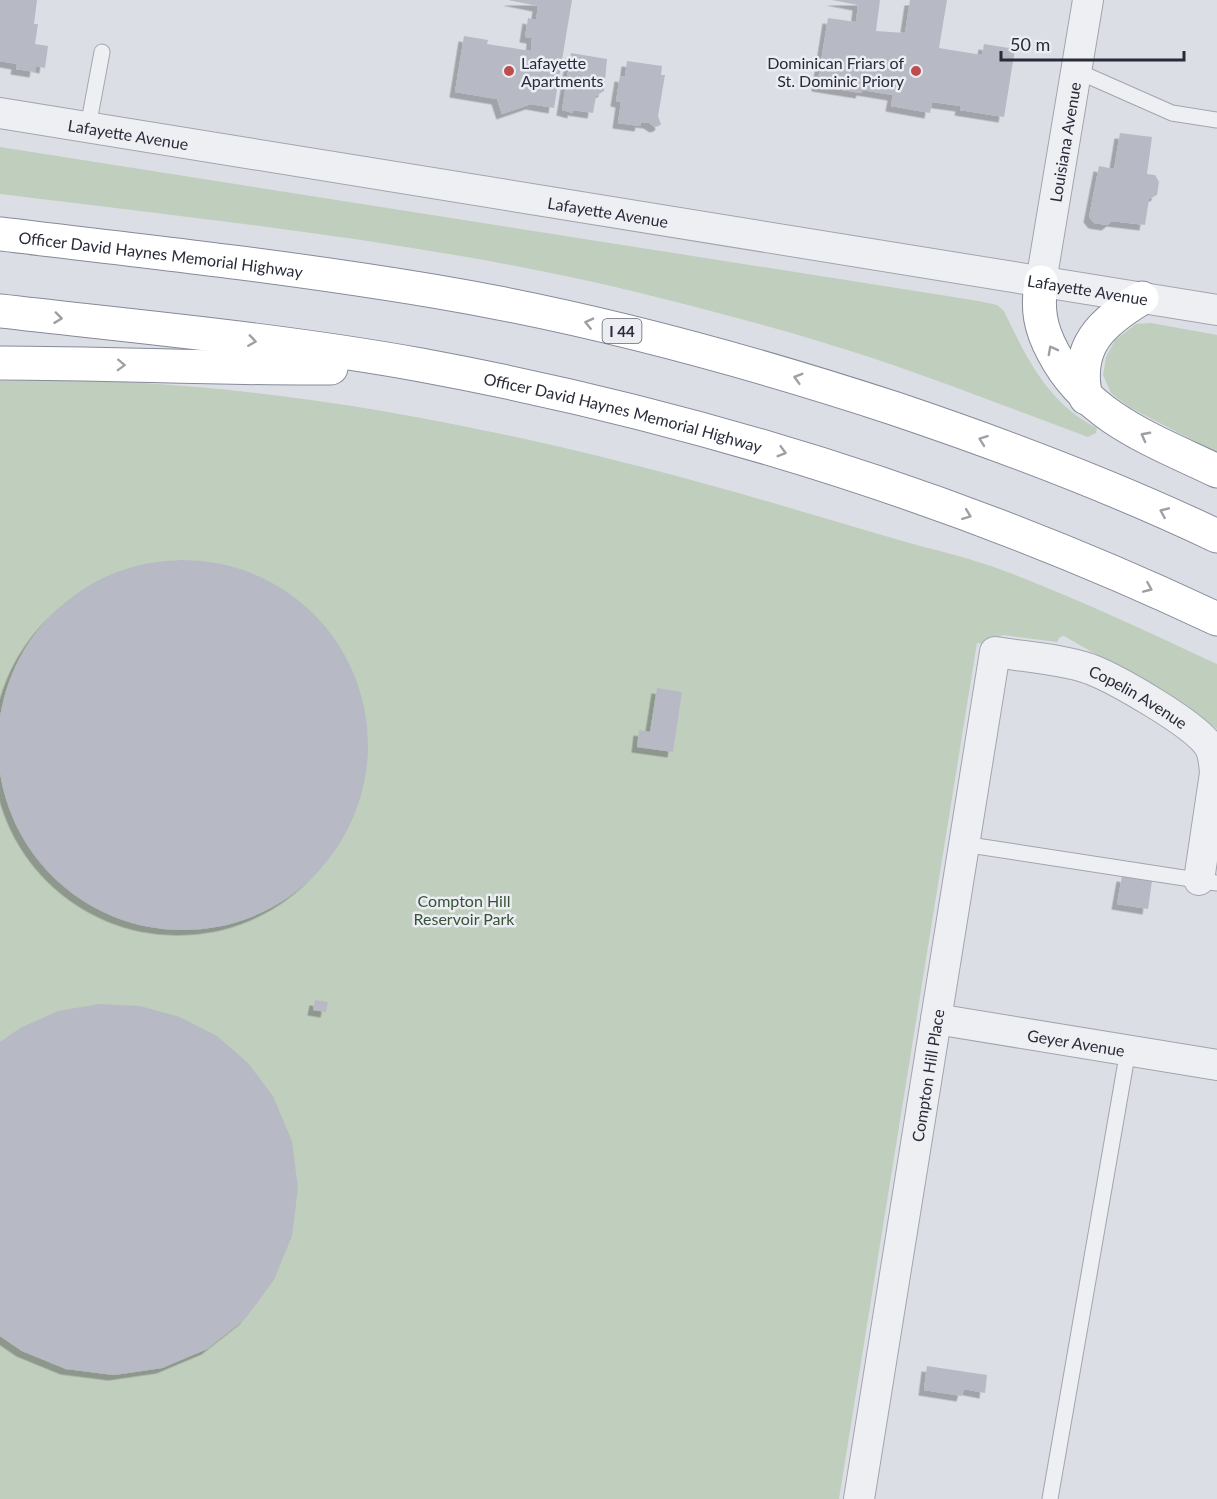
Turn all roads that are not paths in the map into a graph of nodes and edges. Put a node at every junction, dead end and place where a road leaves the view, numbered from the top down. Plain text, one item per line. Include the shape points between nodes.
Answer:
1 (1088, 0) edge
2 (102, 52) dead end
3 (1077, 71) junction
4 (0, 113) edge
5 (1217, 120) edge
6 (88, 127) junction
7 (0, 234) edge
8 (1041, 282) junction
9 (1142, 298) junction
10 (1217, 310) edge
11 (0, 311) edge
12 (0, 363) edge
13 (419, 365) junction
14 (1086, 398) junction
15 (1217, 471) edge
16 (1217, 536) edge
17 (1217, 619) edge
18 (995, 652) joint
19 (963, 844) junction
20 (1208, 881) edge
21 (936, 1019) junction
22 (1128, 1050) junction
23 (1217, 1065) edge
24 (859, 1499) edge
25 (1050, 1499) edge

1 - 3 street, Louisiana Avenue
2 - 6 lane
3 - 5 lane via 1172,112
3 - 8 street, Louisiana Avenue
4 - 6 street, Lafayette Avenue
6 - 8 street, Lafayette Avenue
16 -> 7 highway, Officer David Haynes Memorial Highway / I 44 via 1069,471 945,426 817,383 689,347 435,292 289,269
8 - 9 street, Lafayette Avenue
14 -> 8 highway via 1067,376 1046,339 1038,313
9 - 10 street, Lafayette Avenue
9 - 14 highway via 1111,319 1091,341 1083,374
11 -> 13 highway, Officer David Haynes Memorial Highway via 242,339
12 -> 13 highway via 251,369
13 -> 17 highway, Officer David Haynes Memorial Highway via 585,399 812,461 940,504 1066,553
15 -> 14 highway via 1113,418
18 - 19 street, Compton Hill Place
18 - 20 street, Copelin Avenue via 1088,669 1119,682 1198,733 1210,747 1215,773
19 - 20 lane
19 - 21 street, Compton Hill Place
21 - 22 street, Geyer Avenue
21 - 24 street, Compton Hill Place
22 - 23 street, Geyer Avenue
22 - 25 lane

